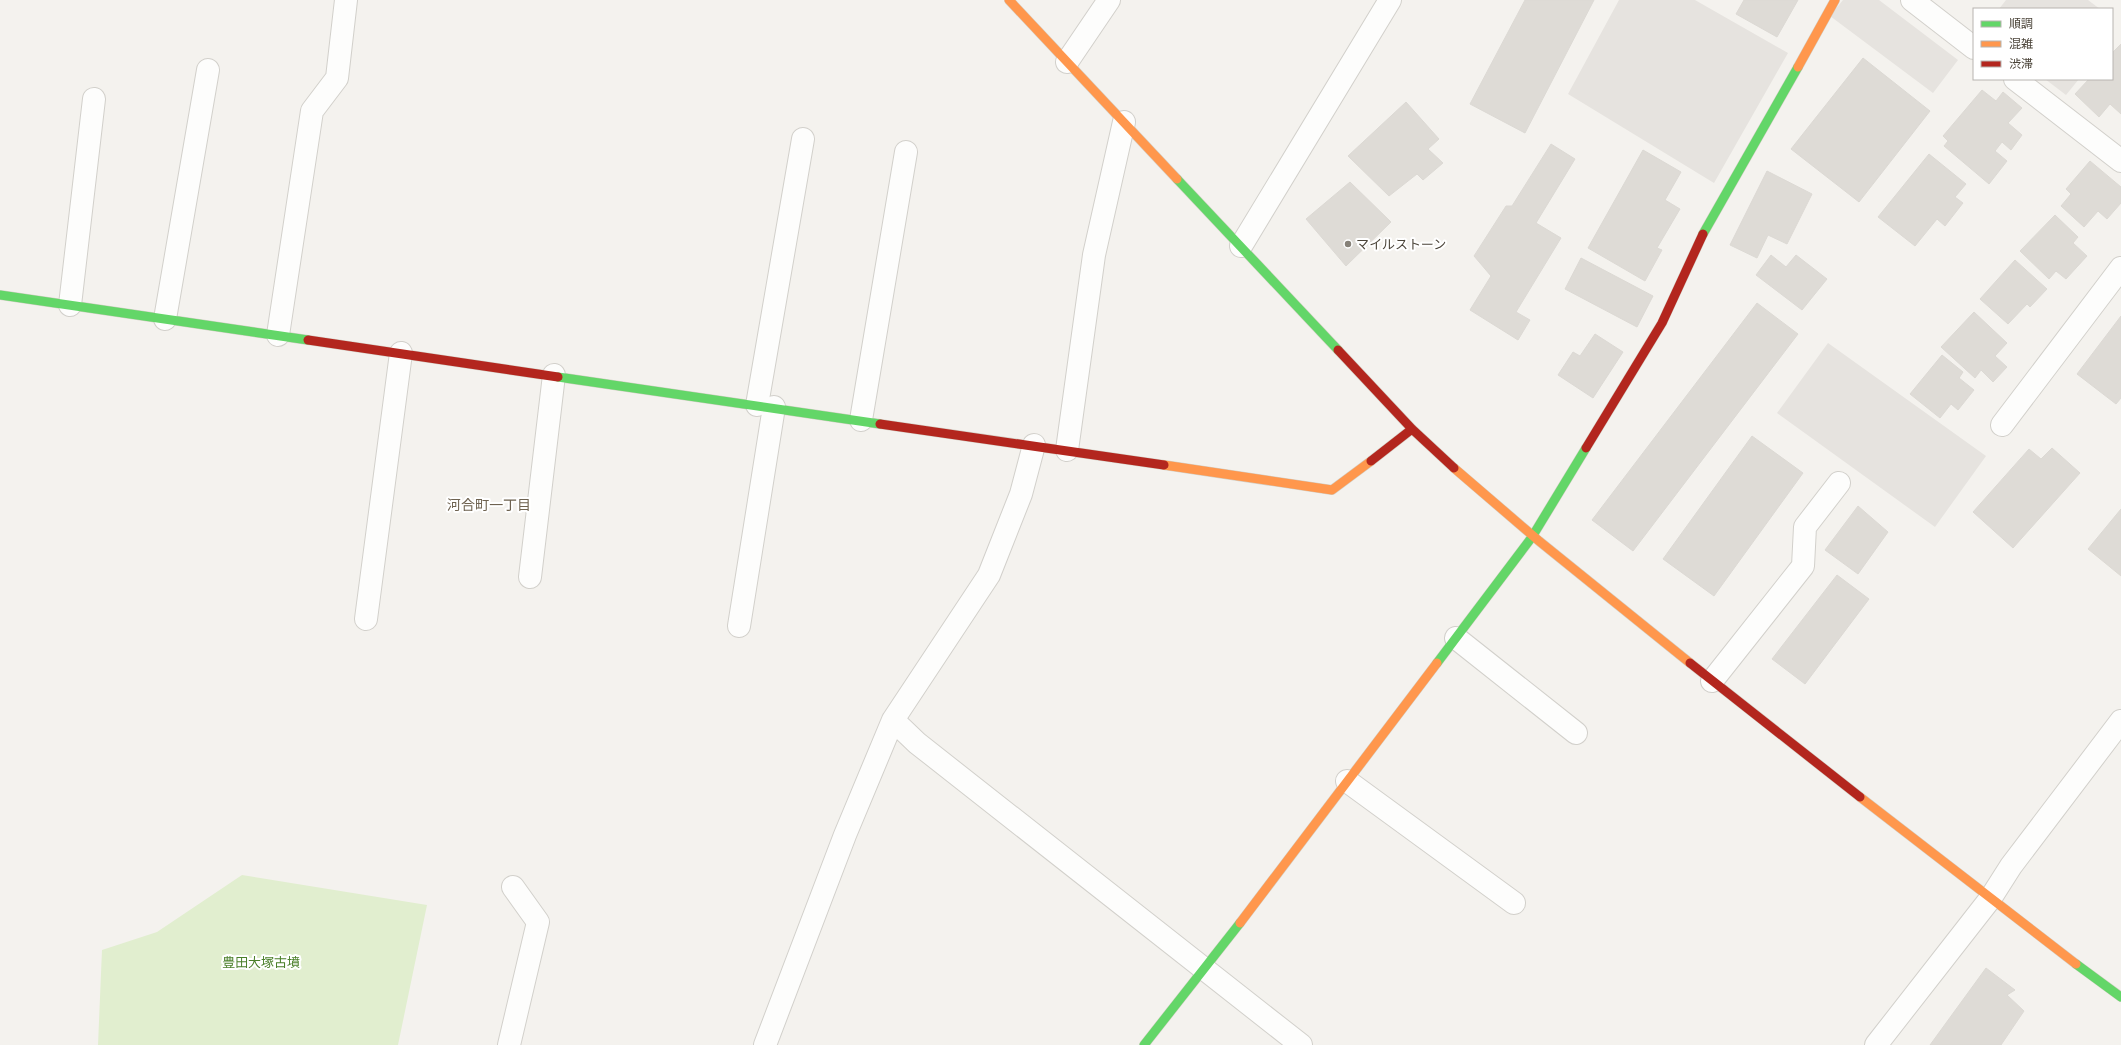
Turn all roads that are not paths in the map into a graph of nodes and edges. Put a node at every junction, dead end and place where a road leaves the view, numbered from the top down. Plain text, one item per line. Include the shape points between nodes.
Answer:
1 (346, 0) edge
2 (1009, 0) edge
3 (1108, 0) edge
4 (1390, 0) edge
5 (1835, 0) edge
6 (1912, 0) edge
7 (1973, 47) edge
8 (1067, 62) junction
9 (208, 70) dead end
10 (2016, 80) edge
11 (94, 99) dead end
12 (1124, 122) junction
13 (802, 139) dead end
14 (906, 152) dead end
15 (2121, 161) edge
16 (1241, 246) junction
17 (2121, 268) edge
18 (0, 295) edge
19 (70, 305) junction
20 (165, 319) junction
21 (278, 335) junction
22 (401, 353) junction
23 (554, 375) junction
24 (765, 406) junction
25 (862, 420) junction
26 (2002, 425) dead end
27 (1412, 429) junction
28 (1034, 445) junction
29 (1067, 450) junction
30 (1839, 483) dead end
31 (1532, 537) junction
32 (530, 577) dead end
33 (366, 619) dead end
34 (739, 626) dead end
35 (1456, 638) junction
36 (1712, 681) junction
37 (893, 720) junction
38 (2121, 721) edge
39 (1576, 733) dead end
40 (1347, 781) junction
41 (513, 887) dead end
42 (1990, 899) junction
43 (1514, 903) dead end
44 (1205, 969) junction
45 (2121, 998) edge
46 (509, 1045) edge
47 (765, 1045) edge
48 (1144, 1045) edge
49 (1301, 1045) edge
50 (1876, 1045) edge

1 - 21 street via 337,78 312,111
2 - 8 street
3 - 8 street
4 - 16 street
5 - 31 street via 1702,236 1662,323
6 - 7 street
8 - 12 street
9 - 20 street
10 - 15 street
11 - 19 street
12 - 16 street
12 - 29 street via 1094,255
13 - 24 street
14 - 25 street
16 - 27 street
17 - 26 street
18 - 19 street
19 - 20 street
20 - 21 street
21 - 22 street
22 - 23 street
22 - 33 street
23 - 24 street
23 - 32 street
24 - 25 street
24 - 34 street
25 - 28 street
27 - 29 street via 1332,490
27 - 31 street
28 - 29 street
28 - 37 street via 1021,494 989,574
30 - 36 street via 1805,527 1803,566
31 - 35 street
31 - 36 street
35 - 39 street
35 - 40 street
36 - 42 street
37 - 44 street via 917,743
37 - 47 street via 845,835
38 - 42 street via 2011,866
40 - 43 street
40 - 44 street
41 - 46 street via 538,922
42 - 45 street
42 - 50 street
44 - 48 street
44 - 49 street

